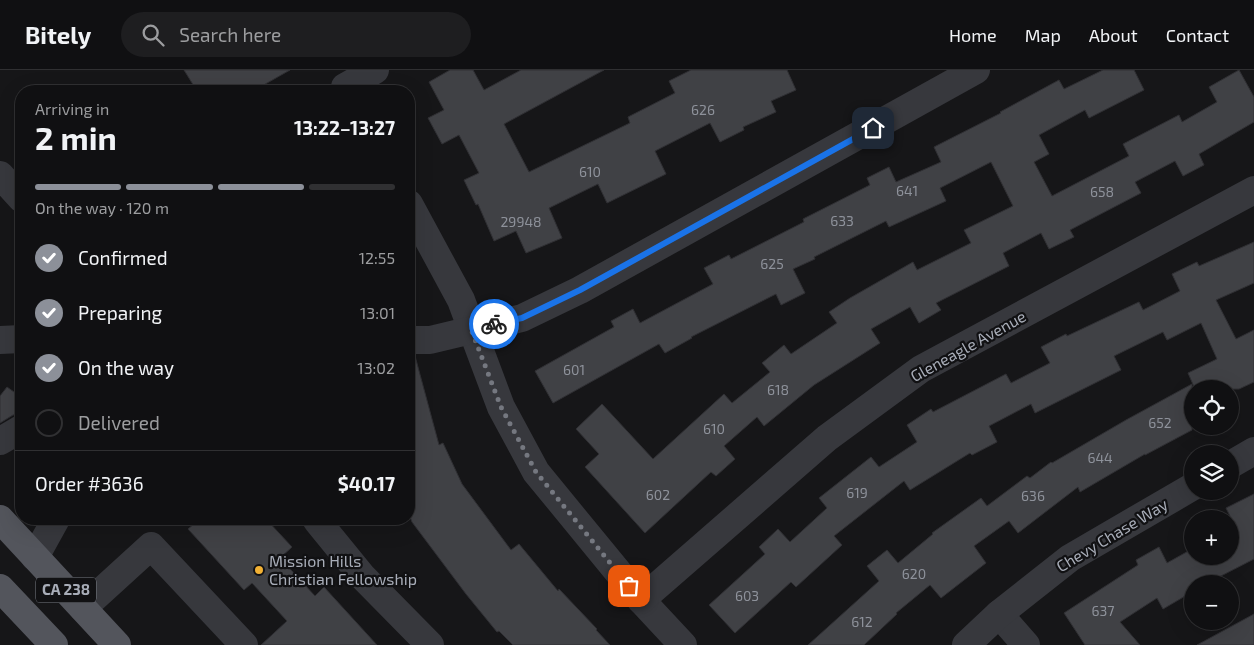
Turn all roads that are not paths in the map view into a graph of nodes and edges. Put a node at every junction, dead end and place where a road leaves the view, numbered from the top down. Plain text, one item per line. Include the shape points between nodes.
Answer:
1 (374, 70) edge
2 (976, 70) edge
3 (343, 83) edge
4 (0, 175) edge
5 (1254, 190) edge
6 (15, 191) edge
7 (415, 215) edge
8 (471, 329) junction
9 (0, 340) edge
10 (15, 340) edge
11 (415, 340) edge
12 (15, 432) edge
13 (0, 440) edge
14 (1254, 451) edge
15 (1239, 460) edge
16 (1184, 492) edge
17 (0, 519) edge
18 (53, 525) edge
19 (320, 525) edge
20 (35, 557) junction
21 (0, 588) edge
22 (641, 600) junction
23 (83, 608) junction
24 (999, 614) junction
25 (54, 645) edge
26 (117, 645) edge
27 (244, 645) edge
28 (430, 645) edge
29 (684, 645) edge
30 (966, 645) edge
31 (1026, 645) edge

1 - 3 street
2 - 8 street via 580,290 522,318
4 - 6 street
5 - 22 street, Gleneagle Avenue via 921,369 827,438
7 - 8 street via 461,300
8 - 11 street via 430,340
8 - 22 street via 501,407 536,472
9 - 10 street
12 - 13 street
14 - 15 street
16 - 24 street, Chevy Chase Way via 1070,558
17 - 20 main road, CA 238
18 - 20 street
19 - 28 street via 362,576
20 - 23 main road, CA 238
21 - 25 main road, CA 238
22 - 29 street
23 - 26 main road, CA 238
23 - 27 street via 151,546
24 - 30 street, Chevy Chase Way
24 - 31 street

